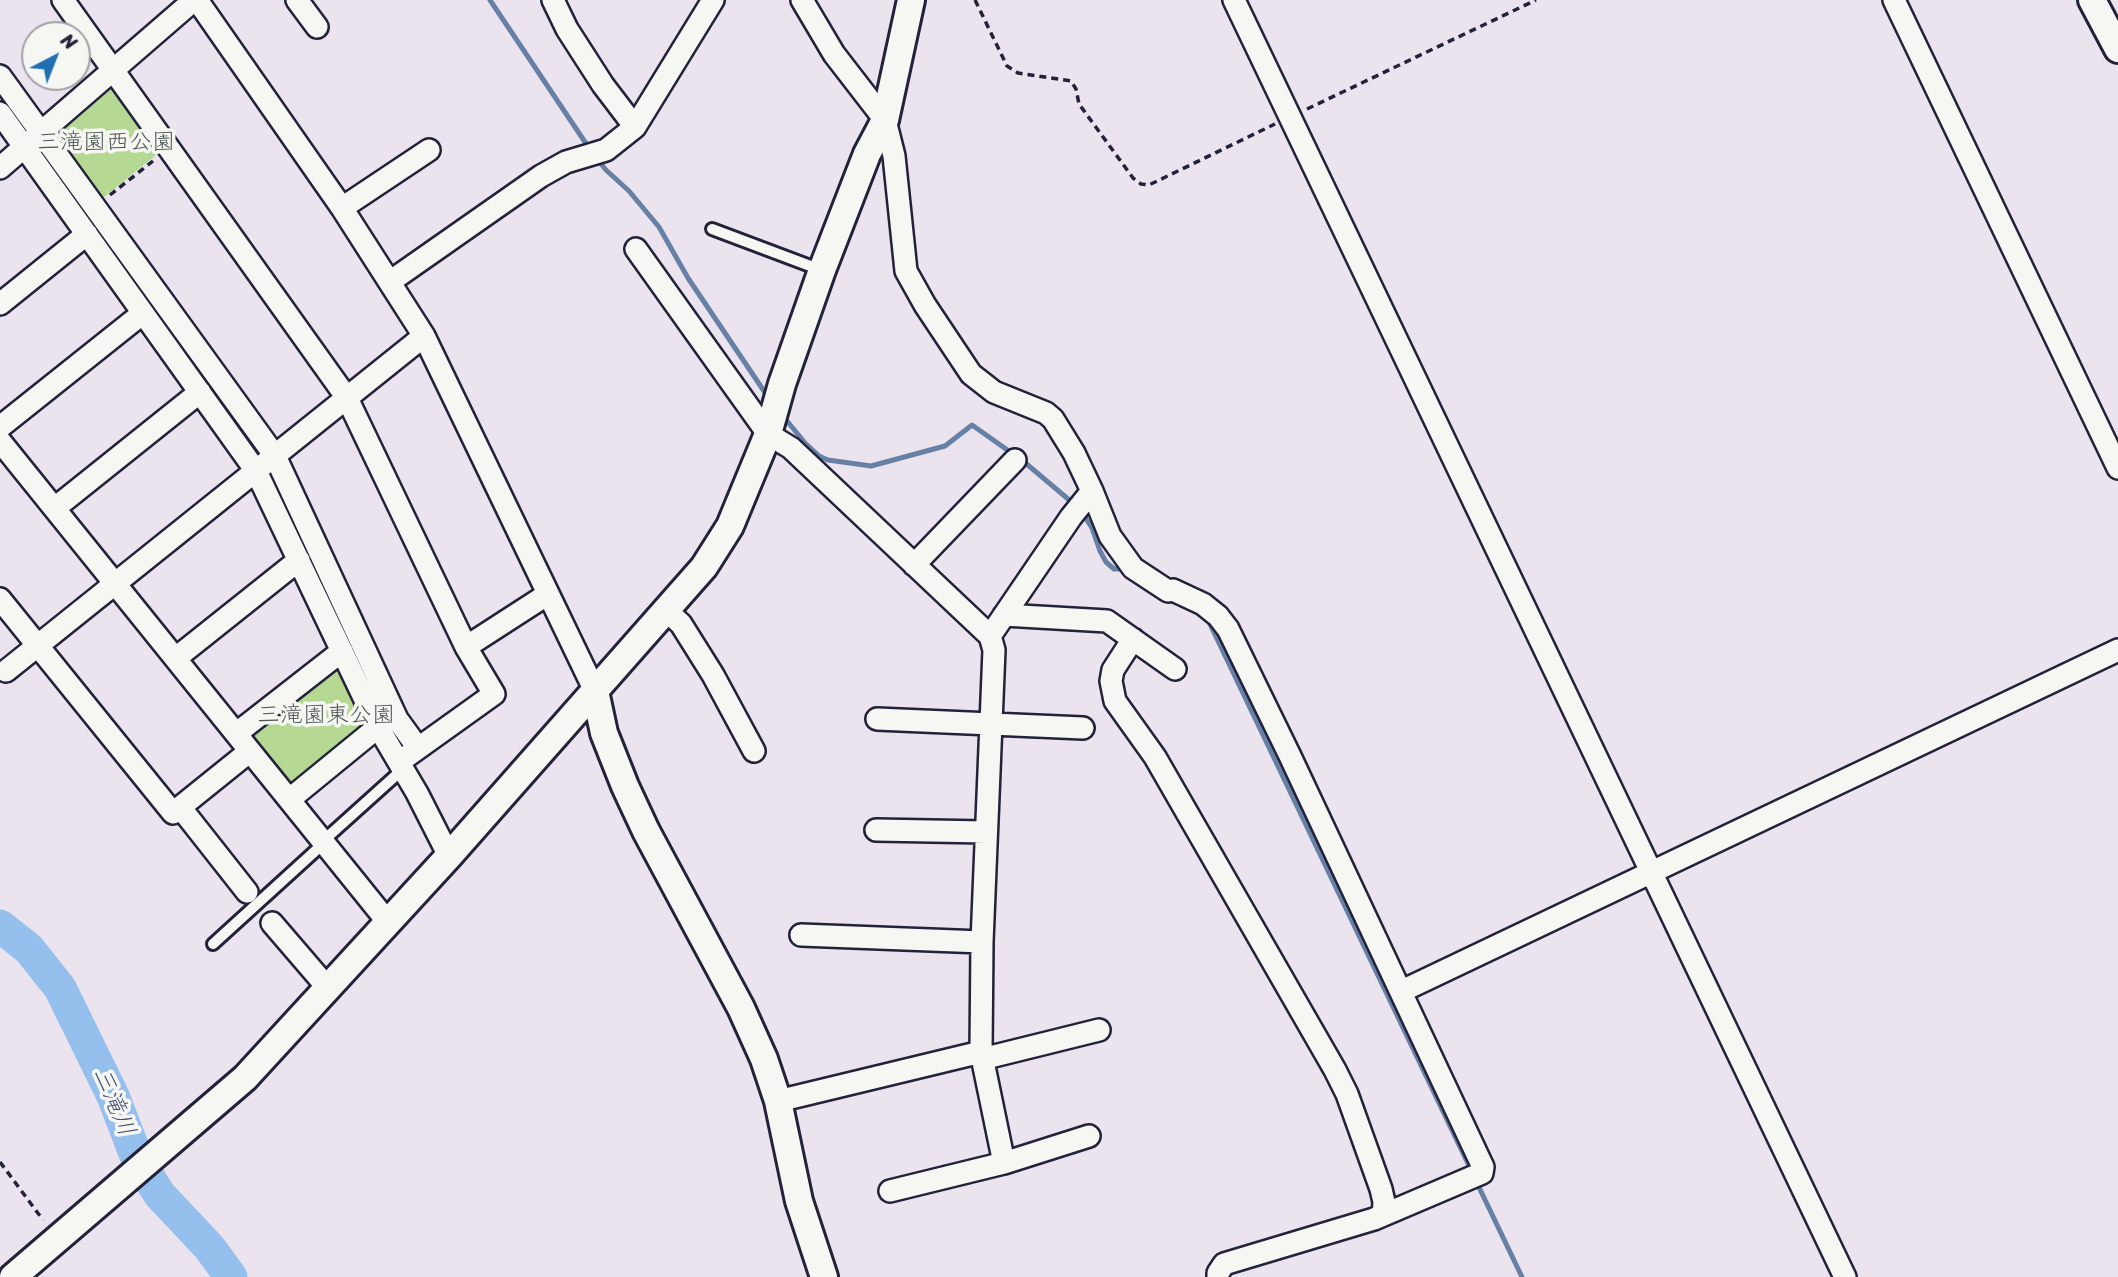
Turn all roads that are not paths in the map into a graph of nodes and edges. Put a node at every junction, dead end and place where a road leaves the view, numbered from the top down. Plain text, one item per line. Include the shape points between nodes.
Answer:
1 (64, 0) edge
2 (297, 0) edge
3 (553, 0) edge
4 (713, 0) edge
5 (802, 0) edge
6 (911, 0) edge
7 (1234, 0) edge
8 (1894, 0) edge
9 (2092, 0) edge
10 (204, 3) edge
11 (317, 27) dead end
12 (2118, 49) edge
13 (112, 70) junction
14 (0, 76) edge
15 (0, 113) edge
16 (885, 120) junction
17 (635, 127) junction
18 (32, 140) junction
19 (429, 150) dead end
20 (0, 168) edge
21 (342, 208) junction
22 (712, 229) dead end
23 (87, 234) junction
24 (636, 249) dead end
25 (822, 270) junction
26 (391, 281) junction
27 (0, 304) edge
28 (143, 313) junction
29 (424, 336) junction
30 (200, 392) junction
31 (347, 398) junction
32 (0, 427) edge
33 (770, 428) junction
34 (0, 441) edge
35 (275, 456) junction
36 (1016, 460) dead end
37 (2118, 468) edge
38 (256, 471) junction
39 (1089, 495) junction
40 (55, 508) junction
41 (299, 560) junction
42 (914, 565) junction
43 (115, 583) junction
44 (548, 594) junction
45 (0, 599) edge
46 (666, 610) junction
47 (1004, 615) junction
48 (990, 636) junction
49 (1133, 639) junction
50 (37, 645) junction
51 (466, 648) junction
52 (2118, 650) edge
53 (342, 651) junction
54 (176, 658) junction
55 (1175, 669) dead end
56 (6, 671) dead end
57 (595, 691) junction
58 (877, 719) dead end
59 (990, 725) junction
60 (378, 727) junction
61 (1083, 728) dead end
62 (237, 733) junction
63 (418, 748) junction
64 (250, 751) junction
65 (754, 751) dead end
66 (401, 765) junction
67 (290, 799) junction
68 (180, 807) junction
69 (876, 830) dead end
70 (986, 832) junction
71 (324, 842) junction
72 (450, 856) junction
73 (1652, 871) junction
74 (253, 897) junction
75 (387, 921) junction
76 (272, 923) joint
77 (801, 935) dead end
78 (982, 942) junction
79 (213, 944) dead end
80 (327, 988) junction
81 (1402, 991) junction
82 (1100, 1030) dead end
83 (982, 1056) junction
84 (778, 1101) junction
85 (1089, 1136) dead end
86 (1004, 1163) junction
87 (890, 1191) dead end
88 (1383, 1215) junction
89 (13, 1277) edge
90 (824, 1277) edge
91 (1218, 1277) edge
92 (1845, 1277) edge

1 - 13 street
2 - 11 street
3 - 17 street via 603,85
4 - 17 street
5 - 16 street via 834,54
6 - 16 street
7 - 73 street
8 - 37 street
9 - 12 street
10 - 13 street
10 - 21 street
13 - 18 street
13 - 31 street
14 - 18 street
15 - 18 street
16 - 25 street
16 - 39 street via 894,156 906,271 971,374 994,392 1053,419 1074,453
17 - 26 street via 606,150 566,162 541,176
18 - 20 street
18 - 23 street
18 - 35 street via 94,208
19 - 21 street
21 - 26 street
22 - 25 lane
23 - 27 street
23 - 28 street
24 - 33 street
25 - 33 street
26 - 29 street
28 - 30 street
28 - 32 street
29 - 31 street
29 - 44 street
30 - 38 street
30 - 40 street
31 - 35 street
31 - 51 street
33 - 42 street
33 - 46 street via 730,526 705,567
34 - 40 street
35 - 38 street
35 - 63 street via 397,719
36 - 42 street
38 - 41 street
38 - 43 street
39 - 47 street
39 - 81 street via 1133,568 1168,592 1174,590 1203,604 1228,629
40 - 43 street
41 - 53 street
41 - 54 street
42 - 48 street
43 - 50 street
43 - 54 street
44 - 51 street
44 - 57 street
45 - 50 street
46 - 57 street
46 - 65 street via 681,624 713,675
47 - 48 street
47 - 49 street via 1107,621
48 - 59 street
49 - 55 street
49 - 88 street via 1113,670 1115,701 1155,757 1335,1070 1381,1189
50 - 56 street
50 - 68 street via 173,813
51 - 63 street via 494,694
52 - 73 street
53 - 60 street
53 - 62 street
54 - 62 street
57 - 72 street
57 - 84 street via 604,733 625,786 741,1008
58 - 59 street
59 - 61 street
59 - 70 street
60 - 66 street
60 - 67 street
62 - 64 street
63 - 66 street
64 - 67 street
64 - 68 street
66 - 71 lane
66 - 72 street
67 - 71 street
68 - 74 street
69 - 70 street
70 - 78 street
71 - 74 lane
71 - 75 street
72 - 75 street
73 - 81 street
73 - 92 street
74 - 76 lane via 273,918
74 - 79 lane
75 - 80 street
76 - 80 street
77 - 78 street
78 - 83 street
80 - 89 street via 245,1078 48,1231
81 - 88 street via 1483,1167 1473,1177
82 - 83 street
83 - 84 street
83 - 86 street
84 - 90 street via 799,1201
85 - 86 street
86 - 87 street
88 - 91 street via 1237,1259 1224,1264

